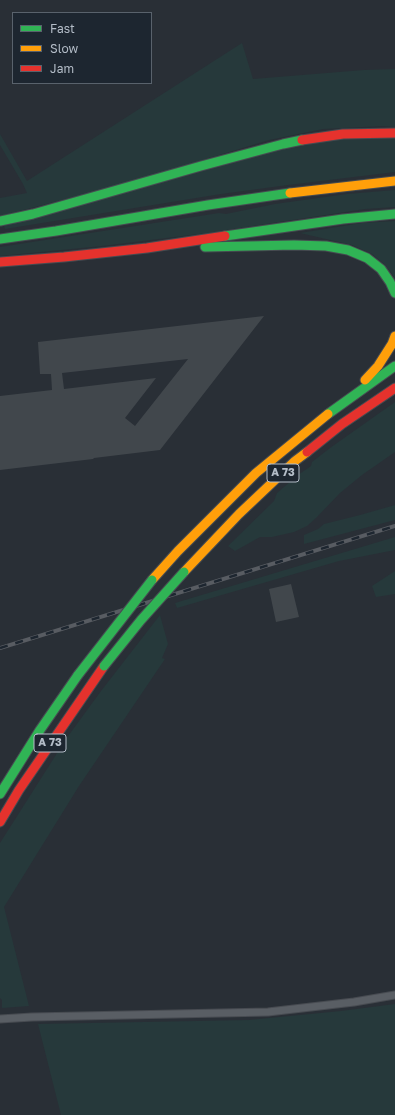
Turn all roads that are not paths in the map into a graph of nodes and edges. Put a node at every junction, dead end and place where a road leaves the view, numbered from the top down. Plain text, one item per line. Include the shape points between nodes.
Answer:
1 (395, 133) edge
2 (395, 181) edge
3 (395, 214) edge
4 (0, 221) edge
5 (0, 239) edge
6 (147, 248) junction
7 (0, 262) edge
8 (395, 293) edge
9 (395, 336) edge
10 (395, 366) edge
11 (395, 388) edge
12 (346, 400) junction
13 (0, 794) edge
14 (0, 822) edge
15 (395, 995) edge
16 (0, 1019) edge

1 - 4 highway via 343,134 283,144
2 - 5 highway via 208,205
3 - 6 highway
6 - 7 highway
6 - 8 highway via 294,244 326,246 348,250 367,258 381,268
9 - 12 highway via 378,366
10 - 12 highway, A 73
11 - 14 highway, A 73, bridge via 342,424 295,461 239,514 184,572 104,666
12 - 13 highway, A 73, bridge via 256,474 165,565 78,675
15 - 16 street via 268,1012

